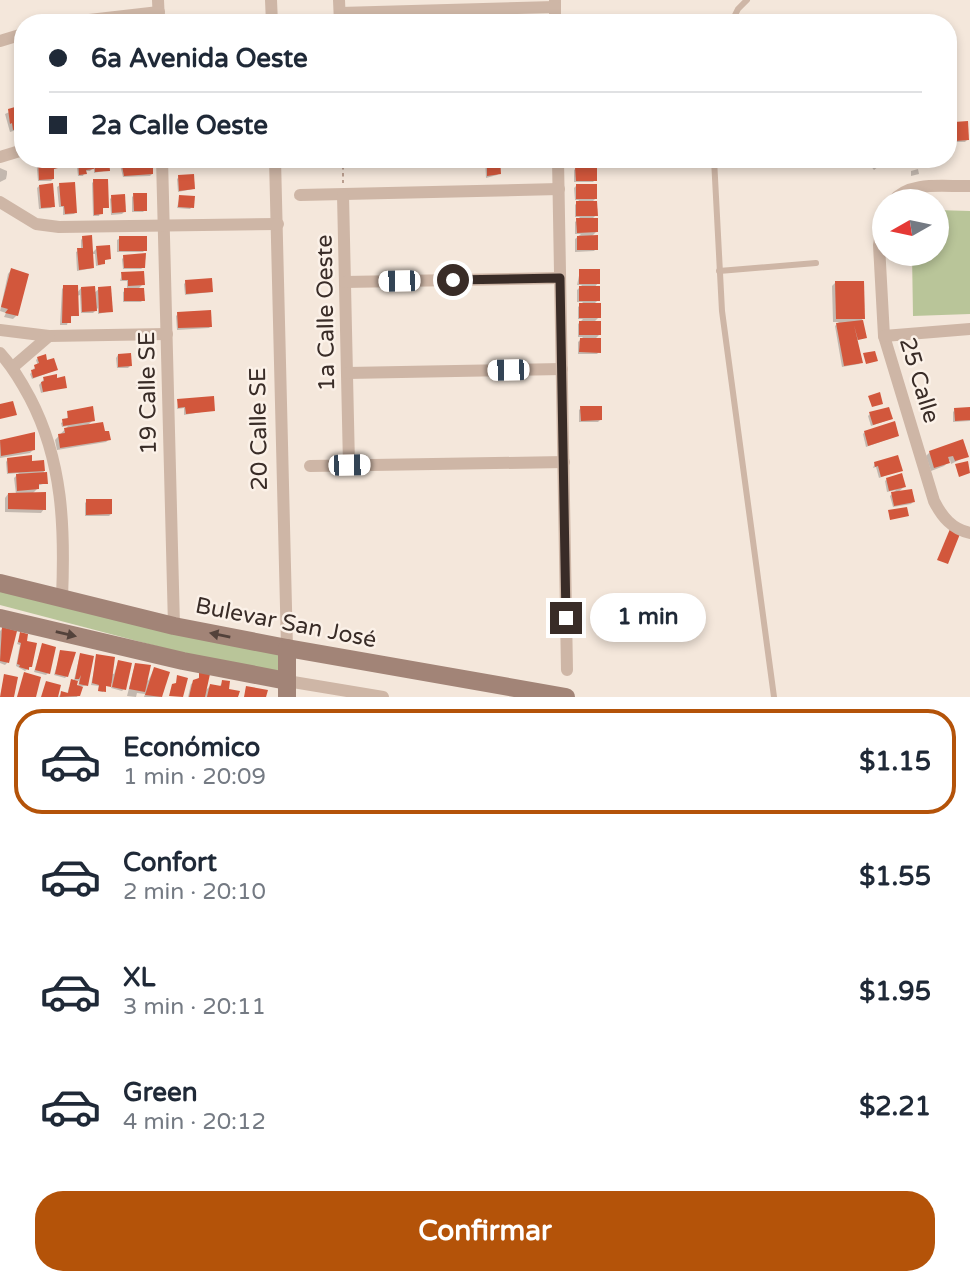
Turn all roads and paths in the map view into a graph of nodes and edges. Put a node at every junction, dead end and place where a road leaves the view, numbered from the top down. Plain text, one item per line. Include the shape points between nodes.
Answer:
1 (747, 0) edge
2 (555, 3) edge
3 (159, 11) edge
4 (340, 12) edge
5 (135, 14) edge
6 (736, 14) edge
7 (162, 168) edge
8 (275, 168) edge
9 (343, 168) edge
10 (558, 168) edge
11 (714, 168) edge
12 (970, 186) edge
13 (559, 189) junction
14 (915, 189) edge
15 (300, 195) dead end
16 (343, 195) junction
17 (0, 202) edge
18 (164, 224) junction
19 (278, 224) junction
20 (816, 262) dead end
21 (880, 266) edge
22 (719, 271) junction
23 (560, 278) junction
24 (345, 282) junction
25 (970, 329) edge
26 (0, 330) edge
27 (167, 334) junction
28 (49, 336) junction
29 (884, 336) junction
30 (0, 353) edge
31 (13, 368) junction
32 (562, 369) junction
33 (347, 373) junction
34 (564, 462) junction
35 (349, 465) junction
36 (310, 466) dead end
37 (970, 533) edge
38 (0, 583) edge
39 (62, 598) junction
40 (0, 618) edge
41 (174, 626) junction
42 (287, 649) junction
43 (567, 670) dead end
44 (287, 689) edge
45 (383, 697) edge
46 (565, 697) edge
47 (774, 697) edge

1 - 6 lane
2 - 4 street
3 - 5 street
7 - 18 street, 19 Calle SE
8 - 19 street, 20 Calle SE
9 - 16 path
10 - 13 street
11 - 22 lane
12 - 14 street
13 - 16 street
13 - 23 street
15 - 16 street
16 - 24 street, 1a Calle Oeste
17 - 18 street via 36,224
18 - 19 street
18 - 27 street, 19 Calle SE
19 - 42 street, 20 Calle SE
20 - 22 lane
21 - 29 street, 25 Calle
22 - 47 lane
23 - 24 street
23 - 32 street
24 - 33 street, 1a Calle Oeste
25 - 29 street
26 - 28 street
27 - 28 street
27 - 41 street, 19 Calle SE
28 - 31 street
29 - 37 street, 25 Calle via 934,500 948,522
30 - 31 street
31 - 39 street via 42,421 58,479 63,512
32 - 33 street
32 - 34 street
33 - 35 street, 1a Calle Oeste
34 - 35 street
34 - 43 street
35 - 36 street
38 - 39 street, Bulevar San José
39 - 41 street, Bulevar San José
40 -> 44 street
42 -> 41 street, Bulevar San José
42 - 44 street, 20 Calle SE
42 - 46 street, Bulevar San José
44 - 45 street

